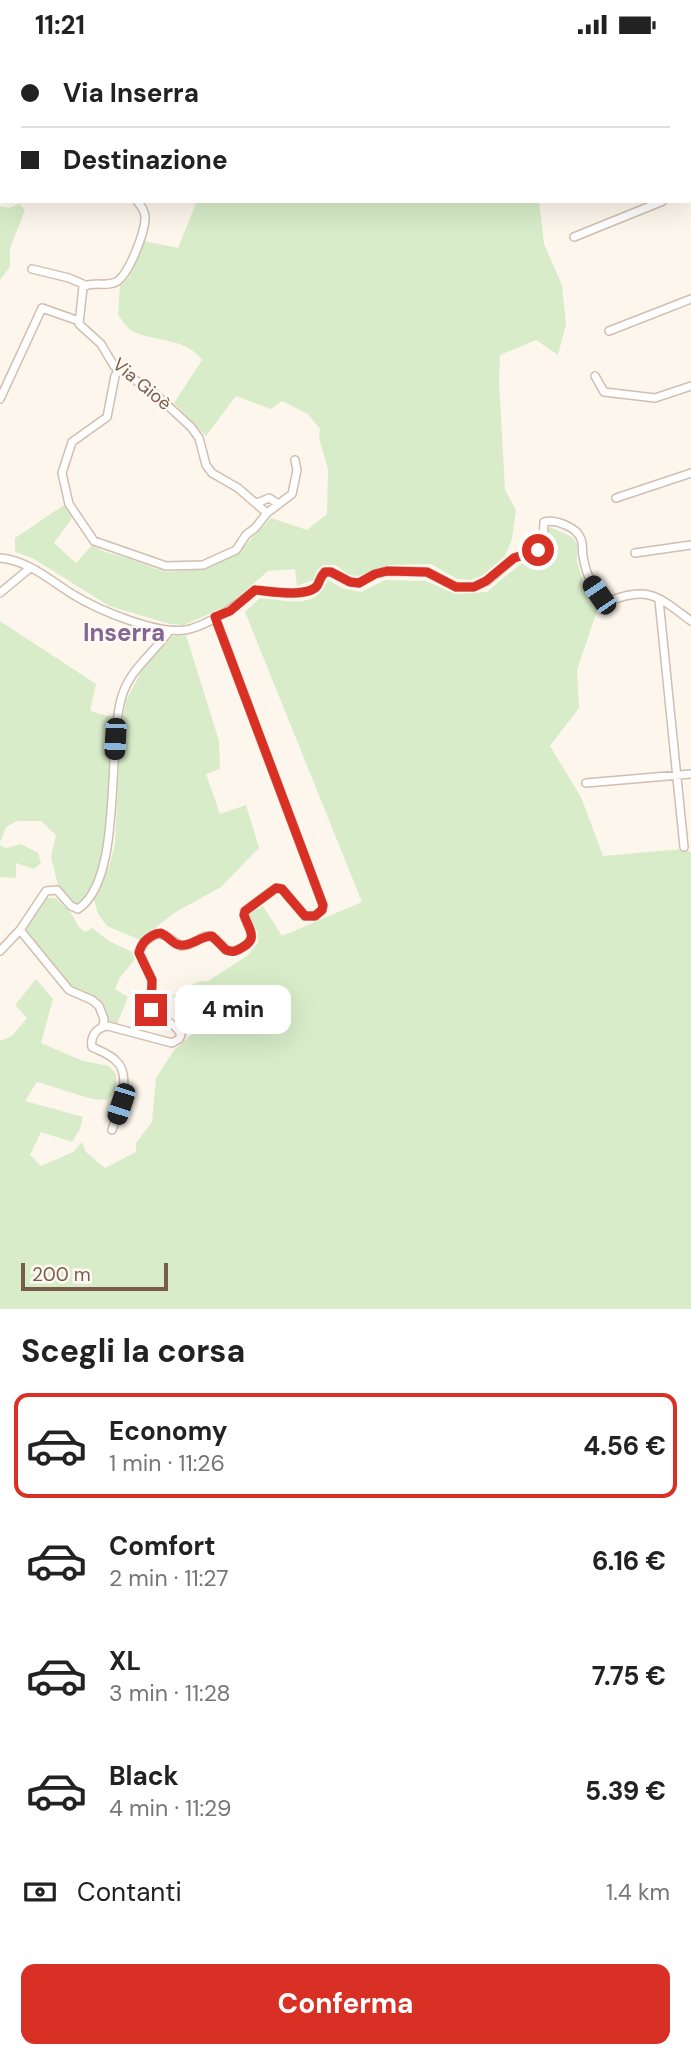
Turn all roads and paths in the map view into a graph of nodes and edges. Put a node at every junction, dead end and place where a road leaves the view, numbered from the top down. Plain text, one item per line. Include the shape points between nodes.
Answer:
1 (137, 203) edge
2 (658, 203) edge
3 (574, 237) dead end
4 (32, 269) dead end
5 (85, 285) junction
6 (691, 299) edge
7 (79, 321) junction
8 (608, 331) dead end
9 (119, 369) junction
10 (595, 376) dead end
11 (691, 386) edge
12 (0, 399) edge
13 (295, 460) dead end
14 (691, 473) edge
15 (617, 498) dead end
16 (257, 503) junction
17 (279, 504) junction
18 (267, 513) junction
19 (691, 545) edge
20 (635, 553) dead end
21 (0, 558) edge
22 (30, 568) junction
23 (0, 593) edge
24 (659, 600) junction
25 (215, 617) junction
26 (691, 621) edge
27 (169, 631) junction
28 (691, 774) edge
29 (677, 775) junction
30 (586, 783) dead end
31 (684, 847) dead end
32 (20, 930) junction
33 (0, 951) edge
34 (103, 1026) junction
35 (113, 1131) dead end

1 - 5 street via 145,214 144,230 125,274 111,284
2 - 3 street
4 - 5 street
5 - 7 street
6 - 8 street
7 - 9 street, Via Gioè
7 - 12 street via 42,308
9 - 16 street, Via Gioè via 186,422 199,438 212,473
9 - 18 street via 107,417 72,442 62,473 69,505 94,541 166,566 203,565 236,550
10 - 11 street via 604,392 654,398
13 - 17 street via 292,494
14 - 15 street
16 - 17 street via 269,498
16 - 18 street, Via Gioè
17 - 18 street
19 - 20 street
21 - 22 street
22 - 23 street
22 - 27 street via 96,608
24 - 25 street via 640,592 610,601 599,595 576,531 551,520 544,522 538,550 514,558 474,587 456,587 427,572 387,571 359,583 325,572 310,591 255,590
24 - 26 street
24 - 29 street
25 - 27 street via 190,629
25 - 34 street via 322,910 305,916 276,888 245,911 252,939 237,951 226,950 212,936 181,946 161,933 151,936 139,953 152,980 151,1010 177,1027 179,1039 172,1043
27 - 32 street via 143,659 122,697 109,842 97,885 78,909 57,890 46,891
28 - 29 street
29 - 30 street
29 - 31 street
32 - 33 street
32 - 34 street via 69,989 99,1006
34 - 35 street via 94,1033 92,1047 116,1060 124,1072

